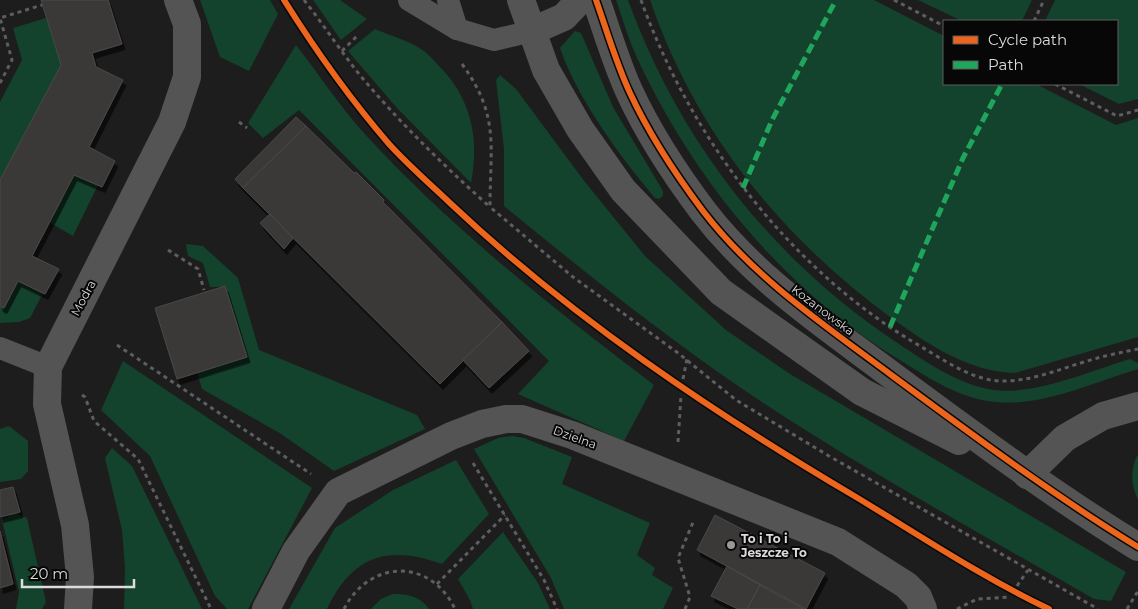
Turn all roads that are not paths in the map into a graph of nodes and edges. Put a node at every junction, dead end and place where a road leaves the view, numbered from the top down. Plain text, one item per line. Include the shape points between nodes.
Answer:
1 (178, 0) edge
2 (409, 0) edge
3 (448, 0) edge
4 (520, 0) edge
5 (580, 0) edge
6 (596, 0) edge
7 (458, 29) junction
8 (532, 31) junction
9 (0, 348) edge
10 (48, 376) junction
11 (1138, 406) edge
12 (1027, 475) junction
13 (1138, 547) edge
14 (78, 609) edge
15 (266, 609) edge
16 (923, 609) edge

1 - 10 street, Modra via 187,24 186,78 172,122
2 - 7 lane
3 - 7 lane
4 - 8 street, Kozanowska
5 - 8 street via 564,17
6 - 12 street, Kozanowska via 630,93 673,168 704,212 751,265 828,329
7 - 8 lane via 494,40
8 - 12 street, Kozanowska via 546,70 580,130 623,190 721,292 862,392
9 - 10 lane
10 - 14 street, Modra via 47,404 75,524 80,577
11 - 12 street via 1104,416 1065,438
12 - 13 street, Kozanowska
15 - 16 street, Dzielna via 296,551 338,492 455,435 506,419 522,419 572,435 838,542 906,585 918,597

